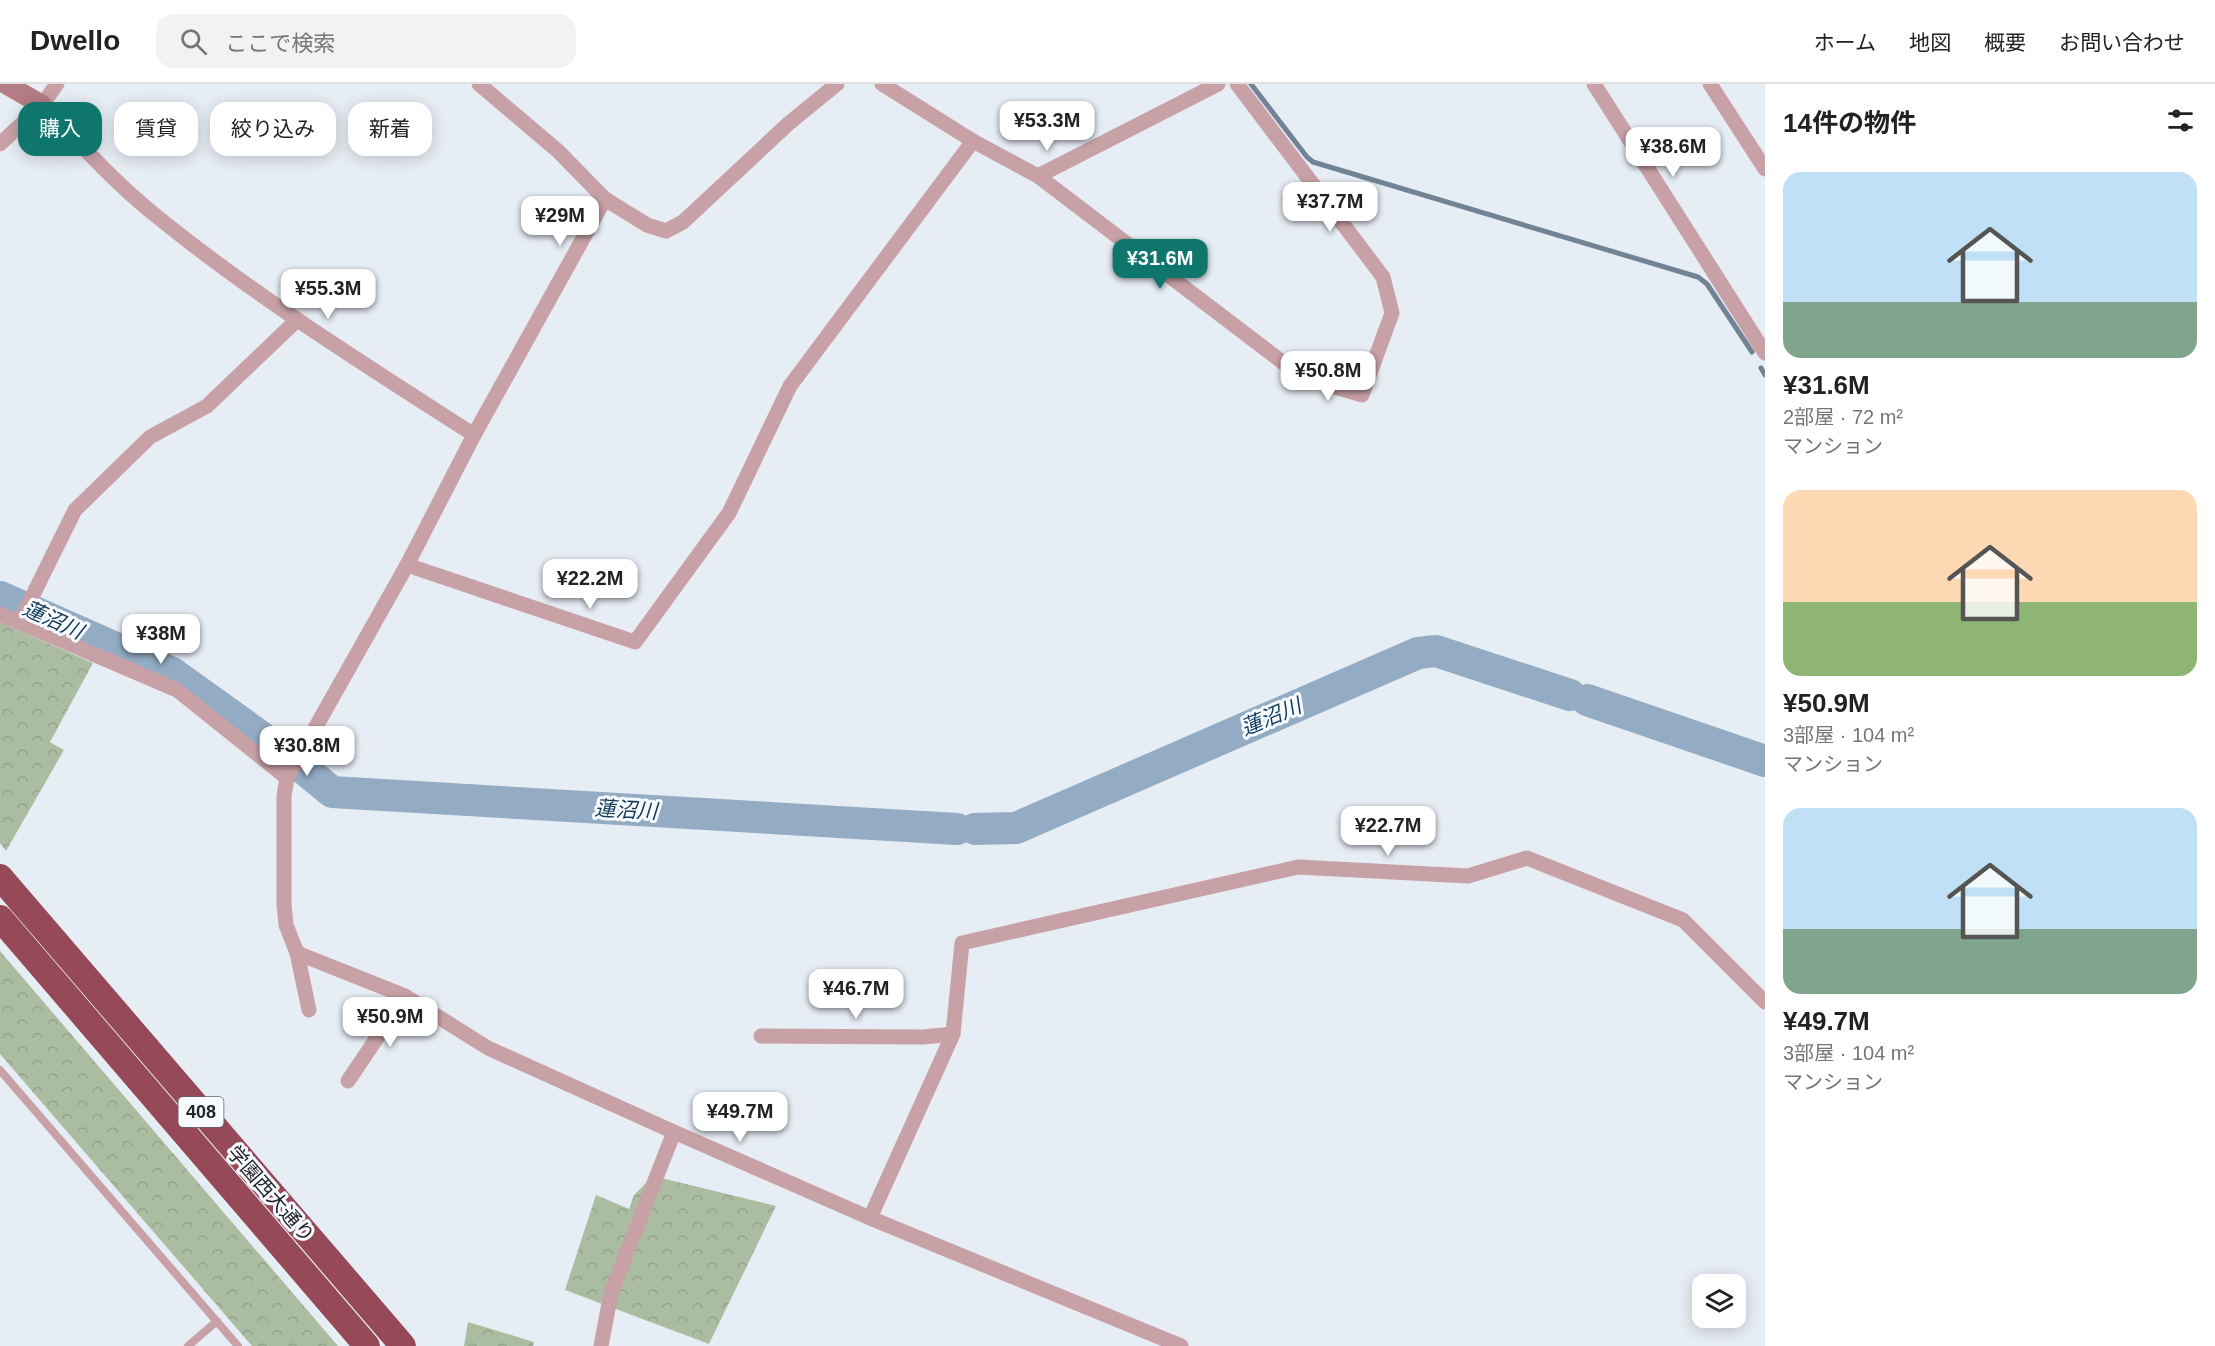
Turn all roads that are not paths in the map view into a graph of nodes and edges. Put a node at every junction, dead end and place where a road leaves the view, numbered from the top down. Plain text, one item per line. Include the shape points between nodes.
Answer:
1 (6, 84) edge
2 (57, 84) edge
3 (837, 84) edge
4 (882, 84) edge
5 (1218, 84) edge
6 (1237, 84) edge
7 (1594, 84) edge
8 (1710, 84) edge
9 (487, 86) edge
10 (37, 102) edge
11 (44, 102) edge
12 (18, 127) edge
13 (973, 141) junction
14 (0, 144) edge
15 (94, 156) edge
16 (1765, 169) edge
17 (1038, 176) junction
18 (605, 199) junction
19 (297, 320) junction
20 (1765, 353) edge
21 (474, 435) junction
22 (407, 565) junction
23 (0, 614) edge
24 (21, 619) junction
25 (287, 778) junction
26 (0, 877) edge
27 (0, 918) edge
28 (297, 953) junction
29 (405, 996) junction
30 (1765, 1002) edge
31 (309, 1010) dead end
32 (952, 1034) junction
33 (761, 1036) dead end
34 (0, 1070) edge
35 (348, 1081) dead end
36 (674, 1132) junction
37 (870, 1218) junction
38 (217, 1321) junction
39 (188, 1346) edge
40 (238, 1346) edge
41 (367, 1346) edge
42 (403, 1346) edge
43 (601, 1346) edge
44 (1181, 1346) edge

1 - 10 street
2 - 11 street
3 - 18 street via 683,222 666,231 646,225
4 - 13 street
5 - 17 street
6 - 17 street via 1383,278 1392,313 1362,395 1302,377
7 - 20 street
8 - 16 street
9 - 18 street
12 - 14 street
13 - 17 street
13 - 22 street via 790,386 729,513 635,642
15 - 19 street via 148,209
18 - 21 street
19 - 21 street
19 - 24 street via 207,406 150,437 75,510
21 - 22 street
22 - 25 street
23 - 24 street
24 - 25 street via 177,690
25 - 28 street via 284,904 286,925
26 - 42 highway, 学園西大通り / 408
27 - 41 highway, 学園西大通り / 408
28 - 29 street
28 - 31 street
29 - 35 street
29 - 36 street via 488,1048
30 - 32 street via 1683,920 1527,858 1468,876 1298,867 962,943
32 - 33 street
32 - 37 street
34 - 38 lane
36 - 37 street
36 - 43 street via 611,1293
37 - 44 street
38 - 39 lane
38 - 40 lane

